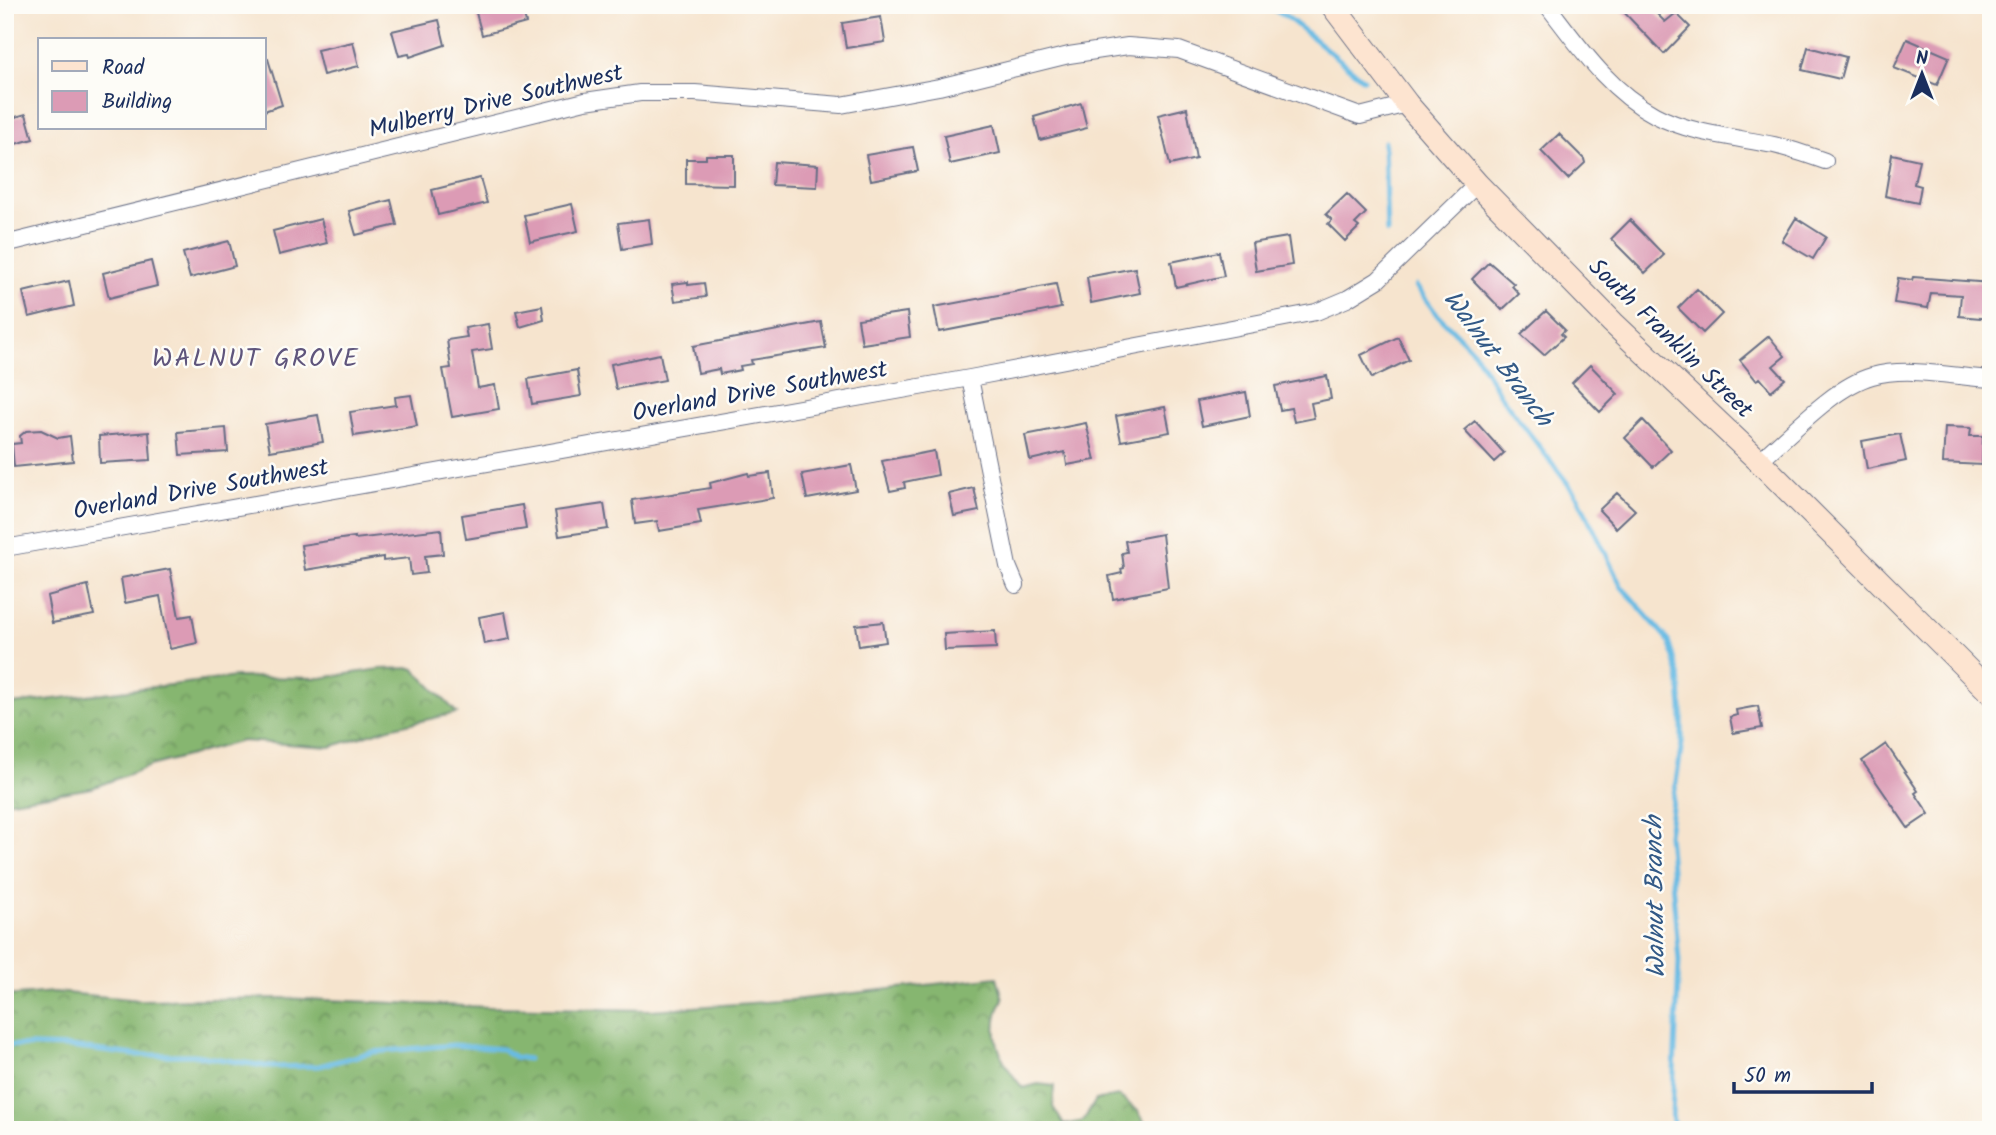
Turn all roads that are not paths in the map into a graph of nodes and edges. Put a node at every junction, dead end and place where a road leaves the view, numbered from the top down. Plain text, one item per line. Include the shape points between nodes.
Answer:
1 (1332, 5) edge
2 (1547, 5) edge
3 (1407, 104) junction
4 (1825, 161) dead end
5 (1477, 184) junction
6 (5, 244) edge
7 (970, 378) junction
8 (1991, 379) edge
9 (1759, 461) junction
10 (5, 548) edge
11 (1016, 584) dead end
12 (1991, 693) edge

1 - 3 main road, South Franklin Street
2 - 4 street via 1597,68 1653,114 1676,125
3 - 5 main road, South Franklin Street
3 - 6 street, Mulberry Drive Southwest via 1360,116 1180,50 1128,46 841,105 640,93 585,101
5 - 7 street, Overland Drive Southwest via 1378,280 1316,312
5 - 9 main road, South Franklin Street
7 - 10 street, Overland Drive Southwest
7 - 11 street via 1008,566
8 - 9 street via 1899,373 1871,376 1843,390
9 - 12 main road, South Franklin Street

